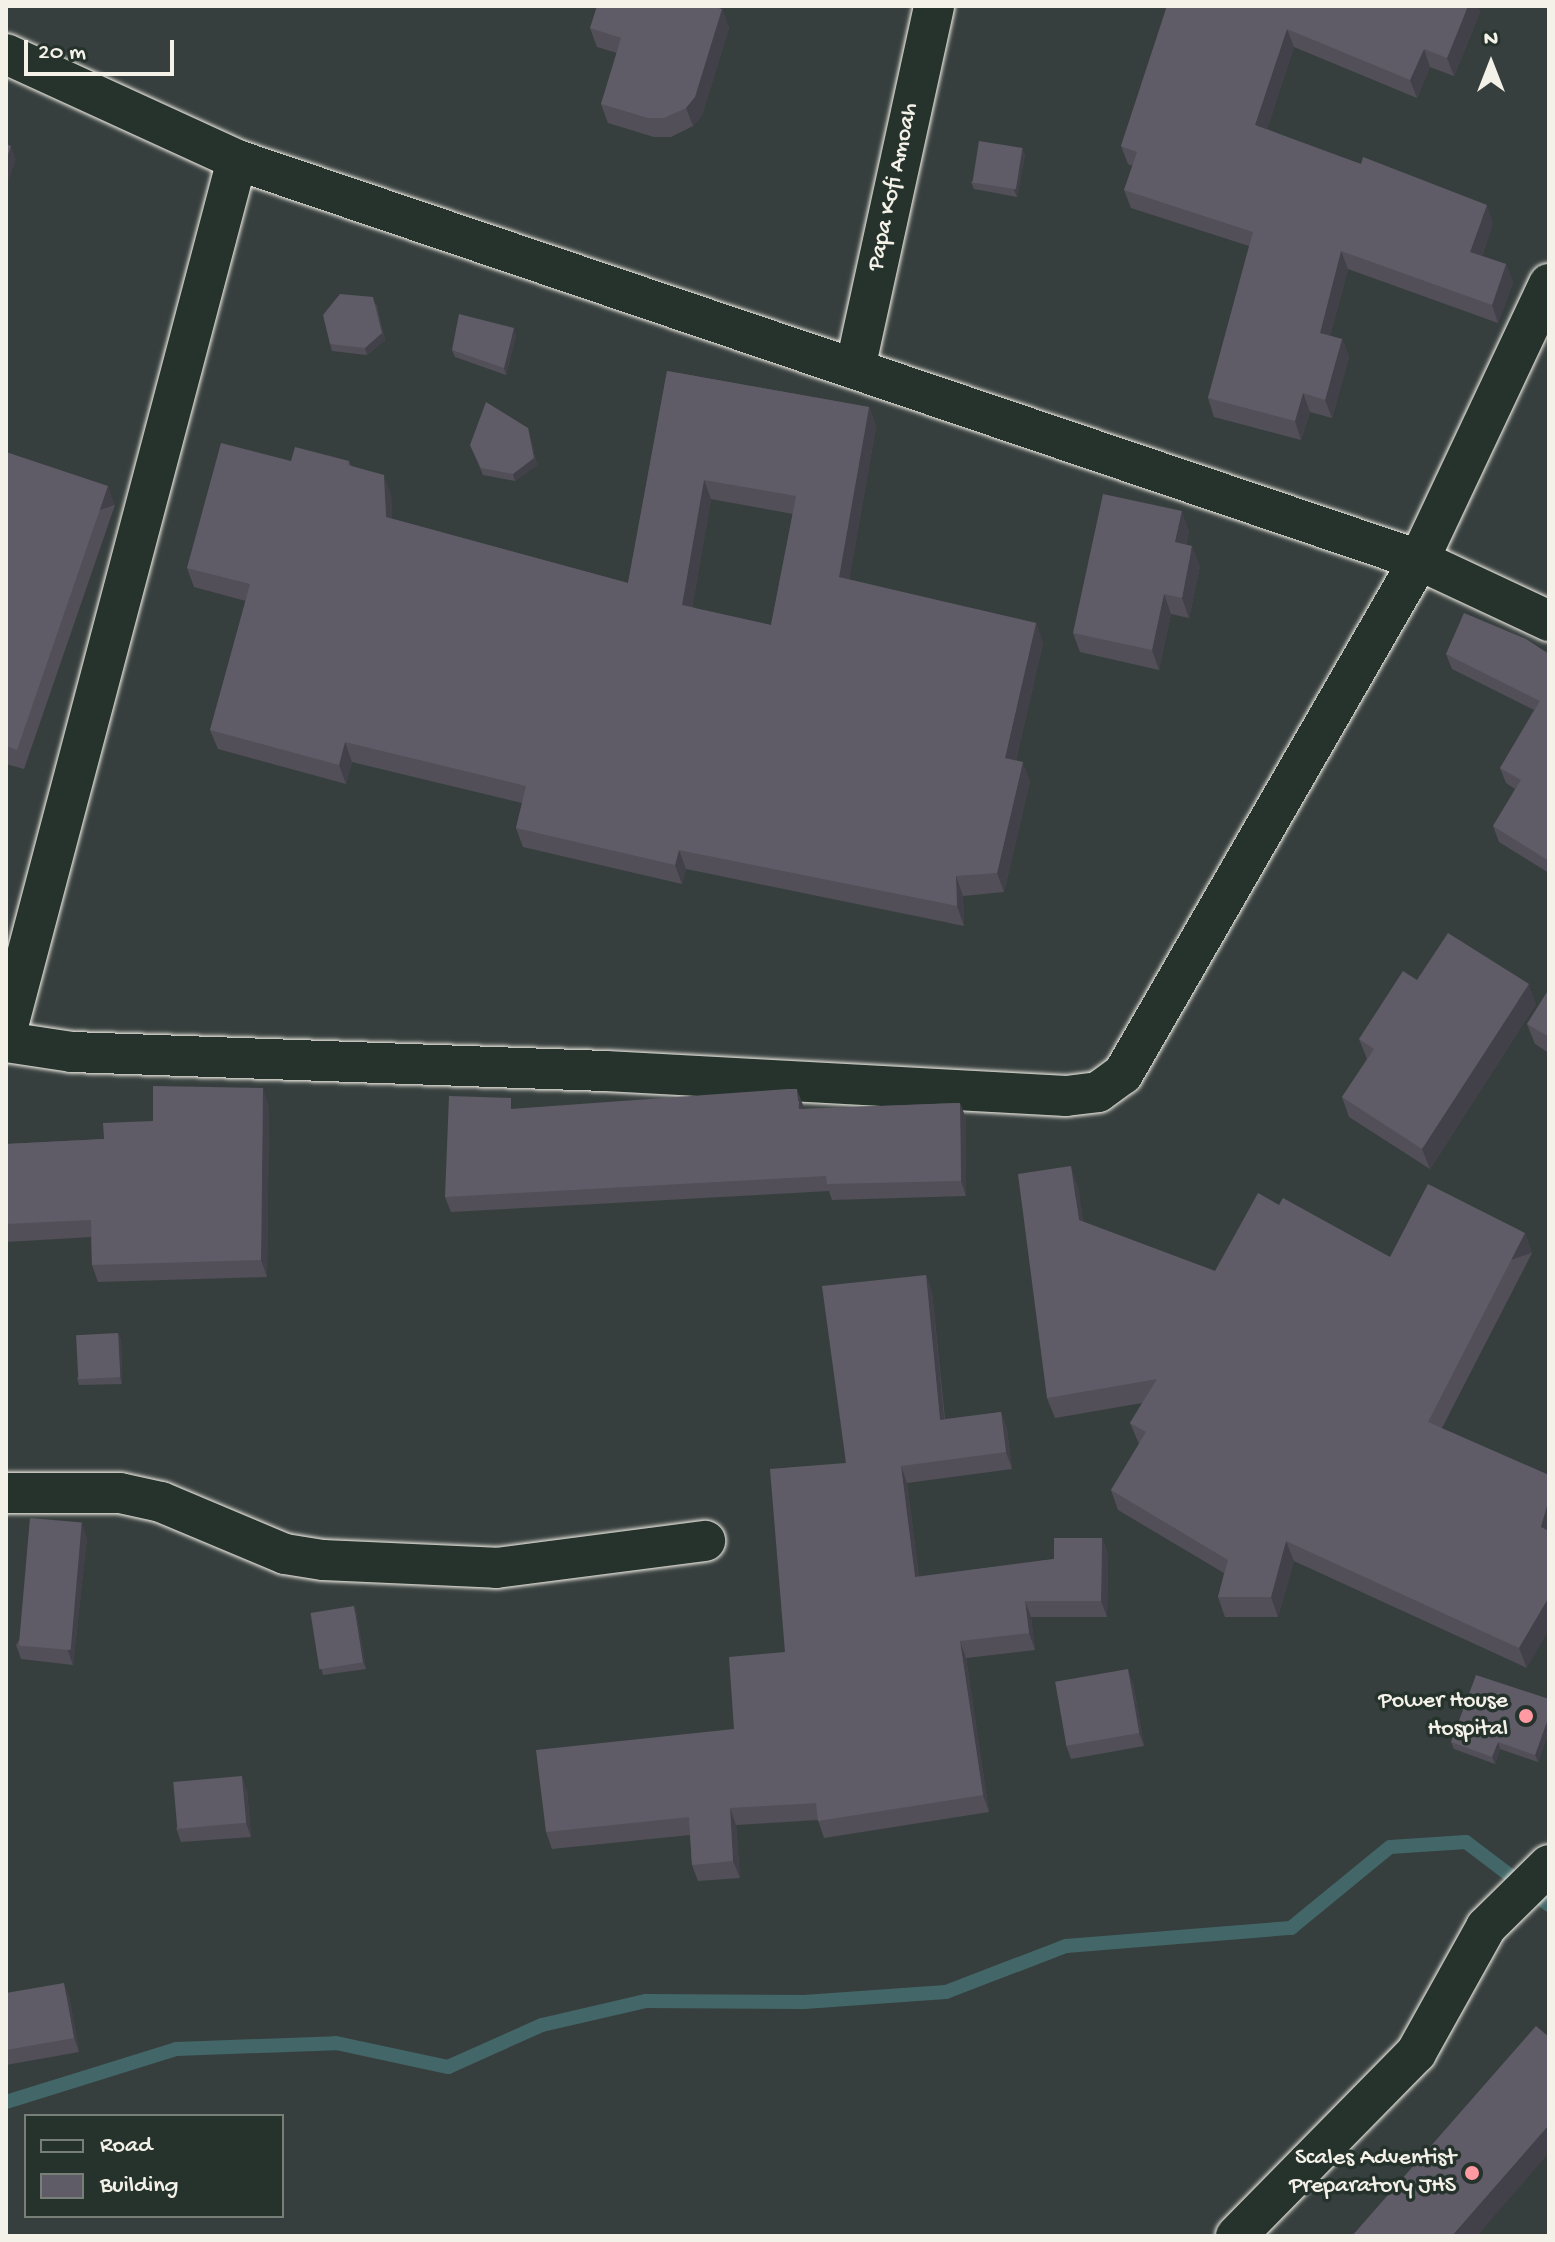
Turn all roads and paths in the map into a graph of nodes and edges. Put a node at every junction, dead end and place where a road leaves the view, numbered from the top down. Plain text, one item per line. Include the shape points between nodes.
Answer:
1 (934, 6) edge
2 (6, 54) edge
3 (237, 160) junction
4 (1549, 284) edge
5 (855, 369) junction
6 (1419, 560) junction
7 (1549, 621) edge
8 (6, 1034) edge
9 (6, 1042) edge
10 (6, 1493) edge
11 (705, 1541) dead end
12 (1549, 1865) edge
13 (1236, 2236) edge

1 - 5 street, Papa Kofi Amoah
2 - 3 street
3 - 5 street
3 - 8 street
4 - 6 street
5 - 6 street
6 - 7 street
6 - 9 street via 1123,1074 1098,1092 1066,1096 606,1071 72,1052
10 - 11 street via 120,1493 161,1502 285,1554 323,1560 496,1568
12 - 13 street via 1486,1927 1416,2053

